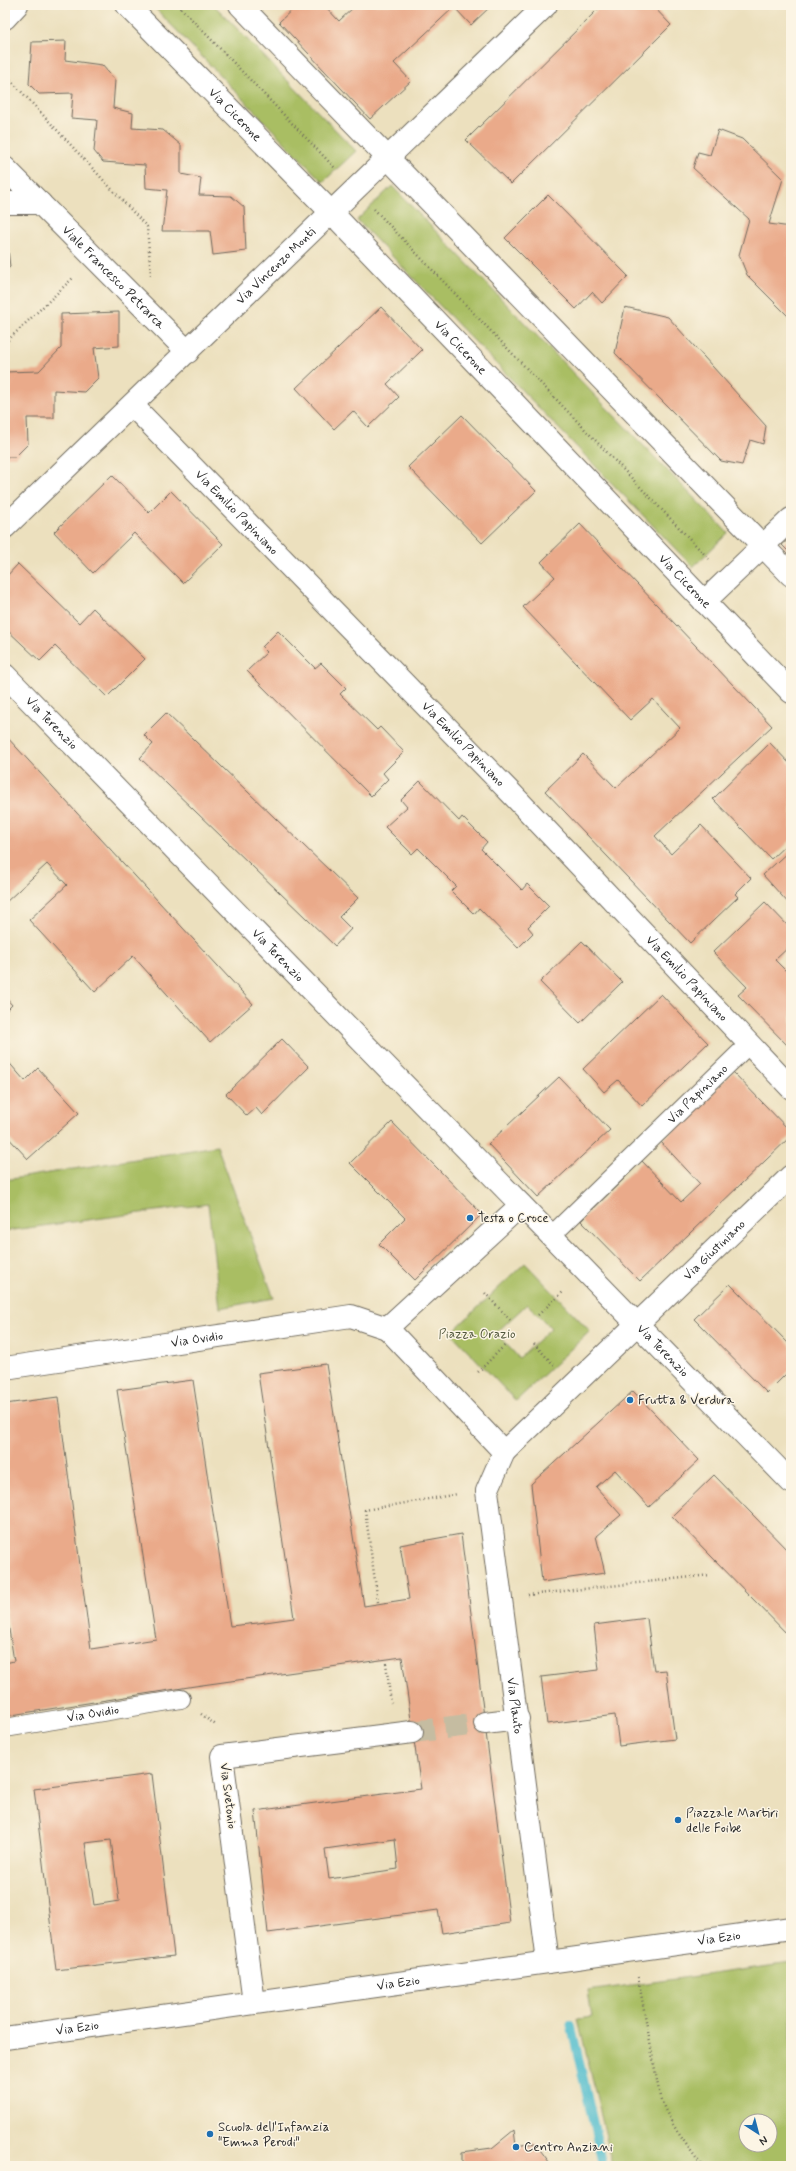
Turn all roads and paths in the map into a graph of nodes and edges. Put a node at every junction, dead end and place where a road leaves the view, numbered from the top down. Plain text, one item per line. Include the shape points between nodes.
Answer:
1 (17, 5) edge
2 (127, 5) edge
3 (178, 5) edge
4 (240, 5) edge
5 (546, 5) edge
6 (5, 18) edge
7 (5, 74) edge
8 (389, 158) junction
9 (5, 168) edge
10 (356, 190) junction
11 (5, 203) edge
12 (40, 203) junction
13 (332, 213) junction
14 (94, 257) junction
15 (154, 318) junction
16 (5, 343) edge
17 (188, 352) junction
18 (132, 405) junction
19 (791, 518) edge
20 (5, 527) edge
21 (763, 546) junction
22 (791, 575) edge
23 (728, 579) junction
24 (704, 602) junction
25 (5, 675) edge
26 (791, 692) edge
27 (749, 1044) junction
28 (791, 1088) edge
29 (791, 1176) edge
30 (521, 1204) junction
31 (551, 1236) junction
32 (564, 1291) dead end
33 (485, 1293) dead end
34 (538, 1315) dead end
35 (510, 1320) dead end
36 (638, 1325) junction
37 (387, 1328) junction
38 (506, 1344) dead end
39 (534, 1344) dead end
40 (556, 1367) dead end
41 (5, 1368) edge
42 (478, 1372) dead end
43 (504, 1452) junction
44 (791, 1482) edge
45 (458, 1494) dead end
46 (710, 1575) dead end
47 (502, 1598) junction
48 (378, 1602) dead end
49 (386, 1663) dead end
50 (181, 1699) dead end
51 (392, 1703) dead end
52 (518, 1719) junction
53 (485, 1723) tunnel mouth
54 (5, 1728) edge
55 (412, 1732) tunnel mouth
56 (791, 1928) edge
57 (548, 1962) junction
58 (638, 1977) dead end
59 (254, 2003) junction
60 (5, 2038) edge
61 (702, 2166) edge

1 - 6 street
2 - 13 street, Via Cicerone
3 - 10 path
4 - 8 street
5 - 8 street, Via Vincenzo Monti
7 - 15 path via 148,227
8 - 10 street, Via Vincenzo Monti
8 - 21 street
9 - 12 street, Viale Francesco Petrarca
10 - 13 street, Via Vincenzo Monti
10 - 23 path
11 - 12 street
12 - 14 street, Viale Francesco Petrarca
13 - 17 street, Via Vincenzo Monti
13 - 24 street, Via Cicerone
14 - 15 street, Viale Francesco Petrarca
14 - 16 path
15 - 17 street, Viale Francesco Petrarca
17 - 18 street, Via Vincenzo Monti
18 - 20 street, Via Vincenzo Monti
18 - 27 street, Via Emilio Papiniano via 507,789
19 - 21 street
21 - 22 street
21 - 23 street
23 - 24 street
24 - 26 street, Via Cicerone
25 - 30 street, Via Terenzio
27 - 28 street, Via Emilio Papiniano
27 - 31 lane, Via Papiniano
29 - 36 street, Via Giustiniano
30 - 31 street, Via Terenzio
30 - 37 street
31 - 36 street, Via Terenzio
32 - 34 path
33 - 35 path
36 - 43 street
36 - 44 street, Via Terenzio
37 - 41 street, Via Ovidio via 351,1316
37 - 43 street
38 - 42 path
39 - 40 path
43 - 47 street, Via Plauto via 487,1491
45 - 48 path via 365,1510
46 - 47 path
47 - 52 street, Via Plauto
49 - 51 path
50 - 54 lane, Via Ovidio
52 - 53 street
52 - 57 street, Via Plauto
55 - 59 street, Via Svetonio via 222,1756
56 - 57 street, Via Ezio
57 - 59 street, Via Ezio
58 - 61 path via 665,2113
59 - 60 street, Via Ezio

